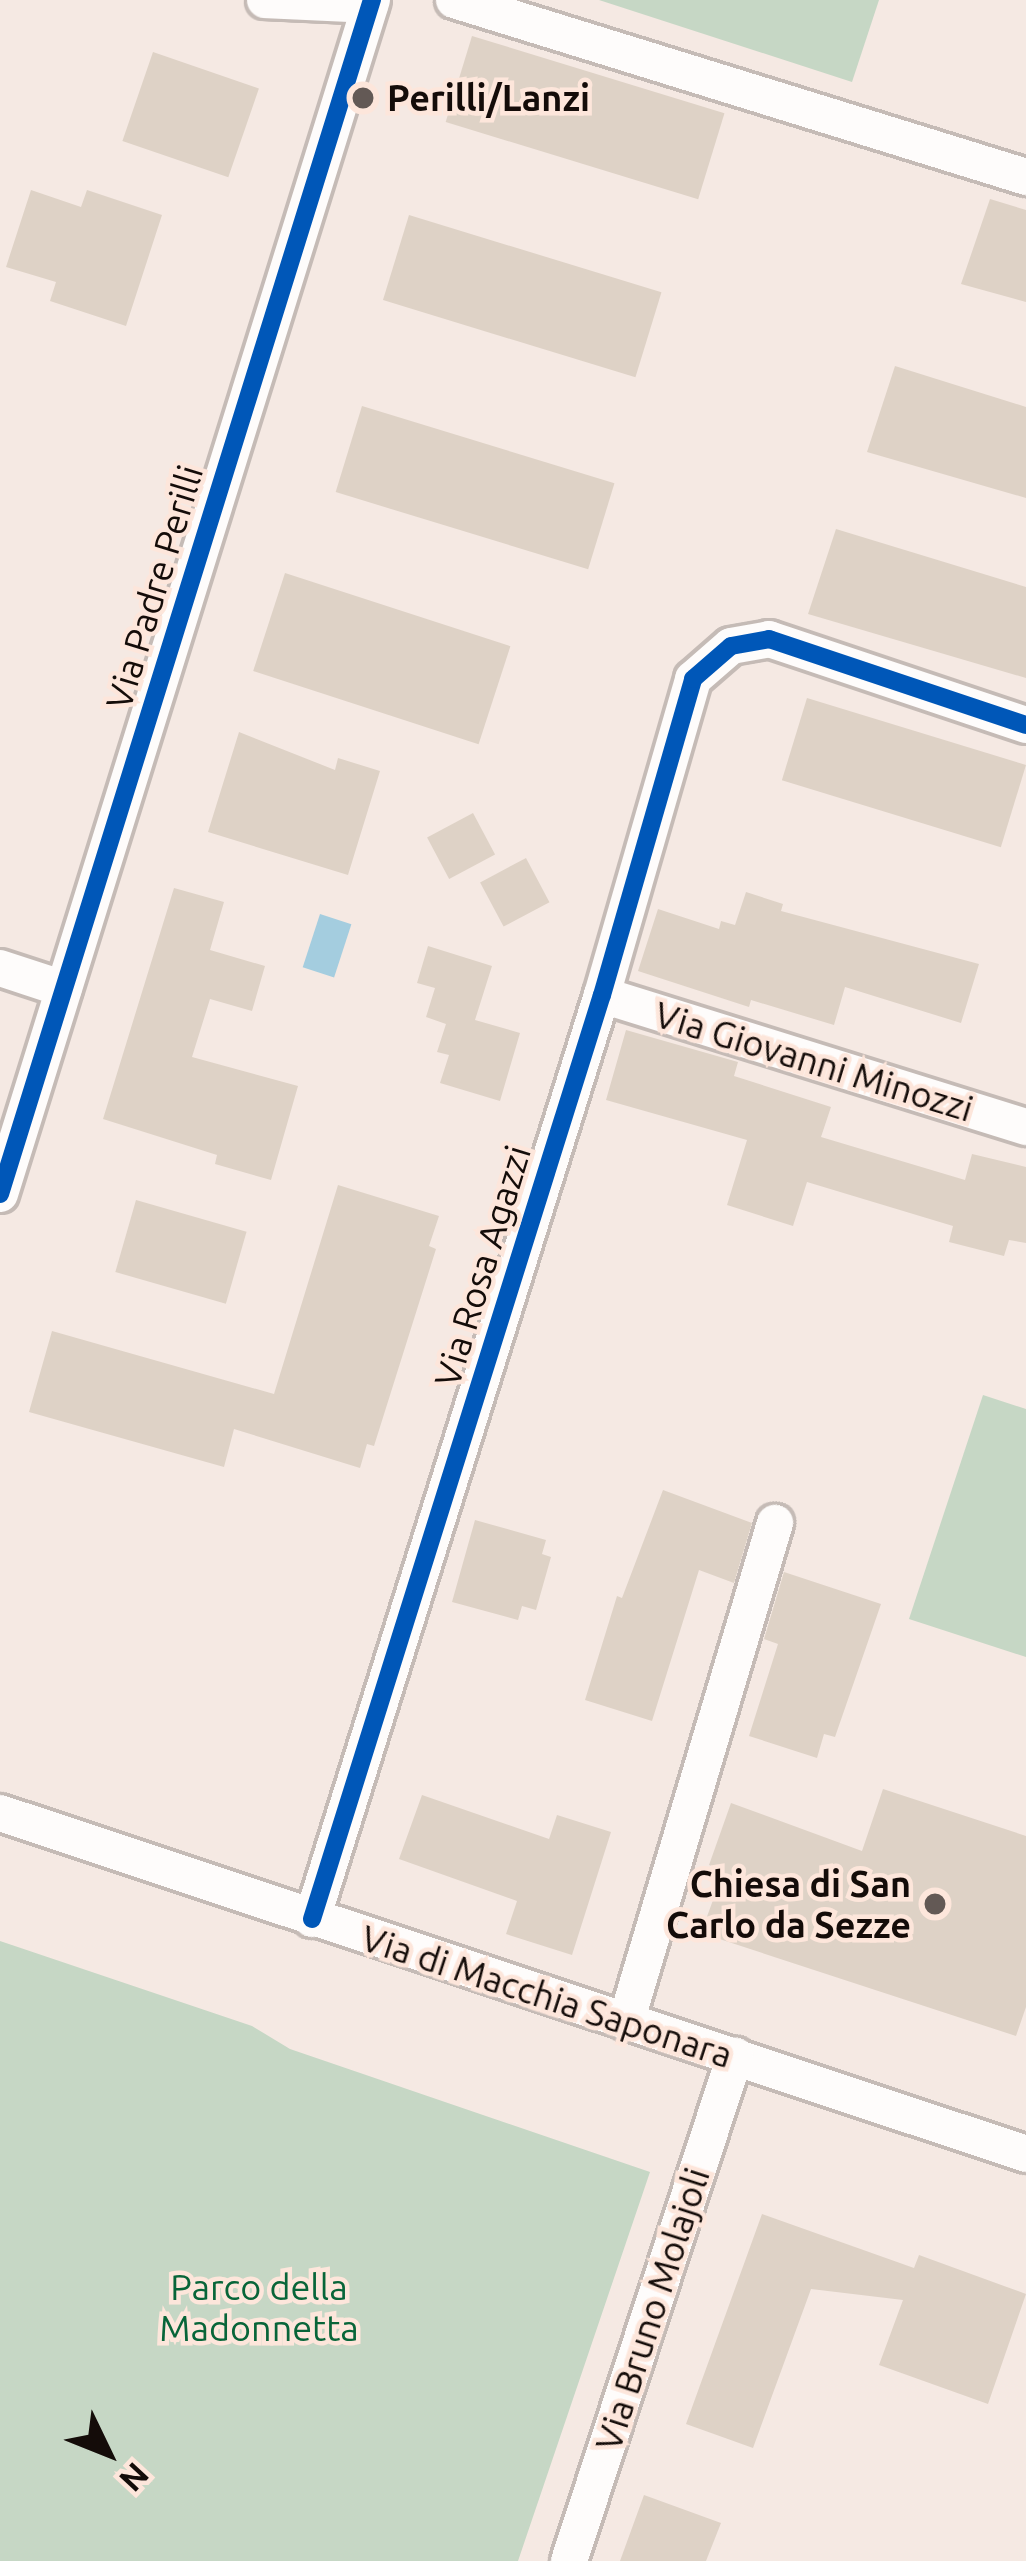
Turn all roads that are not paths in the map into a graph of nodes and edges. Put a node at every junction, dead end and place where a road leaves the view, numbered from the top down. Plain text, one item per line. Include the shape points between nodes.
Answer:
1 (266, 0) edge
2 (454, 0) edge
3 (371, 3) edge
4 (1026, 177) edge
5 (1026, 725) edge
6 (0, 968) edge
7 (64, 989) junction
8 (602, 995) junction
9 (1026, 1127) edge
10 (0, 1194) edge
11 (776, 1523) dead end
12 (0, 1814) edge
13 (312, 1919) junction
14 (626, 2021) junction
15 (735, 2056) junction
16 (1026, 2154) edge
17 (568, 2561) edge

1 - 3 street
2 - 4 street
3 - 7 street, Via Padre Perilli
5 - 8 street, Via Rosa Agazzi via 784,641 731,646 704,665 686,695
6 - 7 street
7 - 10 street, Via Padre Perilli
8 - 9 street, Via Giovanni Minozzi
8 - 13 street, Via Rosa Agazzi
11 - 14 street
12 - 13 street, Via di Macchia Saponara
13 - 14 street, Via di Macchia Saponara
14 - 15 street, Via di Macchia Saponara
15 - 16 street, Via di Macchia Saponara
15 - 17 street, Via Bruno Molajoli

